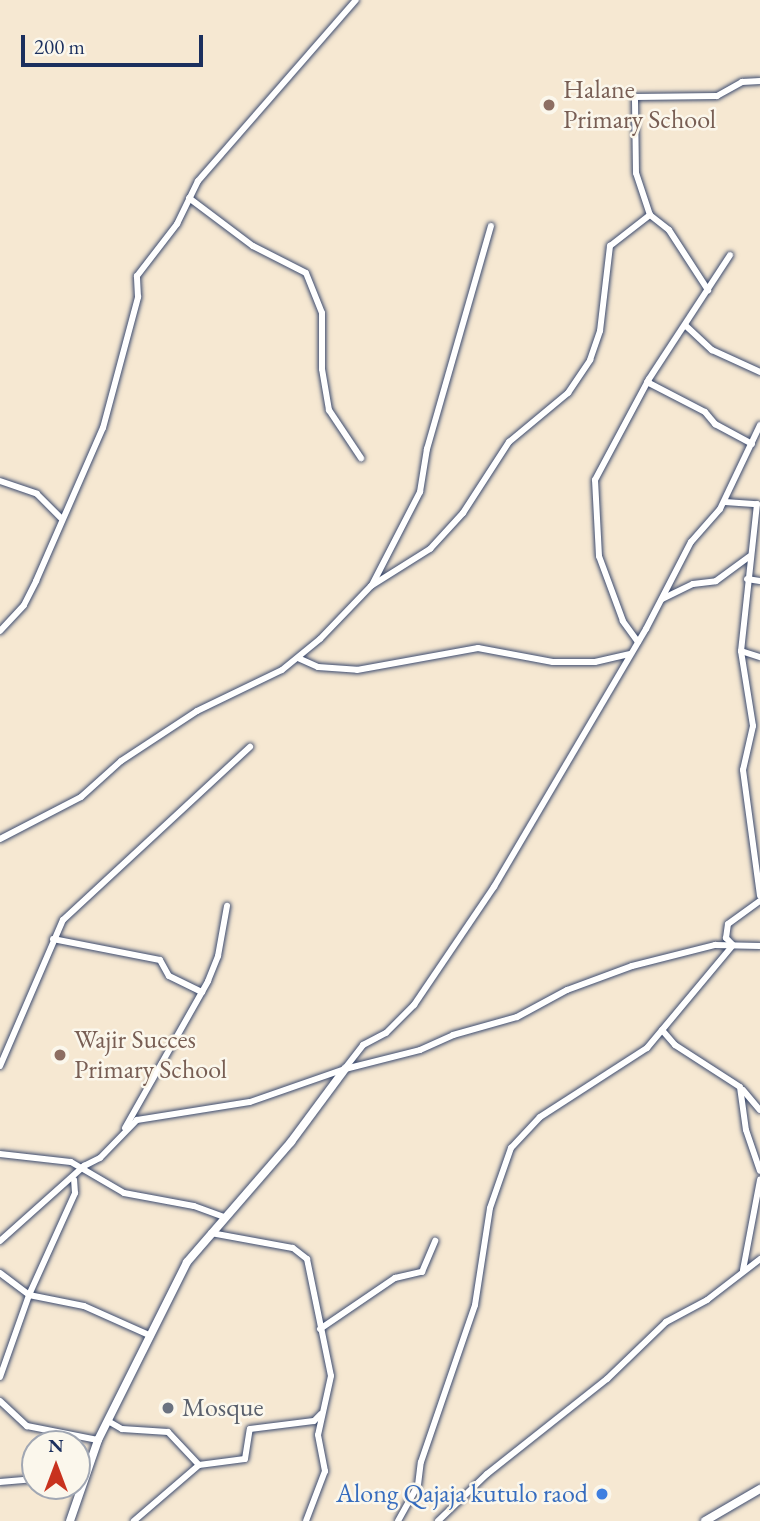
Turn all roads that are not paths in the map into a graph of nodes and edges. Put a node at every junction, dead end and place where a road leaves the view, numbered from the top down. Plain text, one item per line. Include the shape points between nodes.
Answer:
1 (356, 0) edge
2 (760, 81) edge
3 (188, 198) junction
4 (650, 215) junction
5 (491, 226) dead end
6 (730, 255) dead end
7 (708, 290) junction
8 (685, 325) junction
9 (760, 372) edge
10 (647, 382) junction
11 (760, 425) edge
12 (752, 444) junction
13 (361, 458) dead end
14 (0, 481) edge
15 (724, 502) junction
16 (758, 504) edge
17 (61, 518) junction
18 (750, 556) junction
19 (747, 579) junction
20 (760, 580) edge
21 (371, 586) junction
22 (657, 607) junction
23 (0, 631) edge
24 (638, 642) junction
25 (741, 651) junction
26 (630, 654) junction
27 (760, 657) edge
28 (298, 658) junction
29 (250, 747) dead end
30 (0, 839) edge
31 (760, 899) edge
32 (228, 906) dead end
33 (53, 939) junction
34 (733, 945) junction
35 (760, 946) edge
36 (202, 992) junction
37 (662, 1030) junction
38 (0, 1066) edge
39 (345, 1069) junction
40 (740, 1087) junction
41 (760, 1110) edge
42 (124, 1130) junction
43 (0, 1154) edge
44 (84, 1166) junction
45 (760, 1171) edge
46 (74, 1180) junction
47 (760, 1180) edge
48 (224, 1217) junction
49 (209, 1232) junction
50 (1, 1239) edge
51 (435, 1241) dead end
52 (760, 1259) edge
53 (0, 1272) edge
54 (742, 1272) junction
55 (29, 1295) junction
56 (320, 1329) junction
57 (151, 1336) junction
58 (0, 1377) edge
59 (0, 1401) edge
60 (322, 1413) junction
61 (108, 1421) junction
62 (98, 1440) junction
63 (91, 1455) edge
64 (199, 1465) junction
65 (21, 1480) edge
66 (0, 1482) edge
67 (760, 1489) edge
68 (75, 1500) edge
69 (70, 1521) edge
70 (134, 1521) edge
71 (306, 1521) edge
72 (398, 1521) edge
73 (439, 1521) edge
74 (705, 1521) edge

1 - 3 street via 219,155
2 - 4 street via 742,82 717,96 635,97 636,173
3 - 13 street via 253,246 306,273 322,313 322,369 329,410
3 - 17 street via 177,224 137,275 138,297 103,428
4 - 7 street via 669,230
4 - 21 street via 610,246 596,346 575,383 509,442 463,513 430,550
5 - 21 street via 427,449 420,492
6 - 7 street
7 - 8 street
8 - 9 street via 712,351
8 - 10 street
10 - 12 street via 705,412 715,424
10 - 24 street via 594,489 599,556 623,621
11 - 12 street
12 - 15 street
14 - 17 street via 37,494
15 - 16 street
15 - 22 street via 691,542
16 - 18 street
17 - 23 street via 23,605
18 - 19 street
18 - 22 street via 716,581 667,595
19 - 20 street
19 - 25 street
21 - 28 street
22 - 24 street
24 - 26 street
25 - 27 street
25 - 31 street via 753,726 743,770
26 - 28 street via 595,662 553,662 478,648 357,670 318,667
26 - 39 street via 494,887 436,975 394,1027 363,1045
28 - 30 street via 197,711 121,761 81,797
29 - 33 street via 74,907
31 - 34 street via 728,924 726,938
32 - 36 street via 218,956
33 - 36 street via 160,960 169,975
33 - 38 street
34 - 35 street
34 - 37 street
34 - 39 street via 632,966 567,990 497,1025
36 - 42 street
37 - 40 street via 675,1045
37 - 72 street via 648,1048 613,1066 540,1117 511,1149 490,1208 475,1306 421,1462 418,1485
39 - 42 street via 250,1102 158,1113
39 - 48 street via 291,1142
40 - 41 street
40 - 45 street via 746,1130
42 - 44 street via 100,1158
43 - 44 street
44 - 46 street
44 - 48 street via 124,1193 194,1206
46 - 50 street
46 - 55 street via 75,1193
47 - 54 street
48 - 49 street
49 - 56 street via 303,1252 315,1286
49 - 57 street via 187,1262
51 - 56 street via 422,1272 396,1278
52 - 54 street
53 - 55 street
54 - 73 street via 707,1300 666,1322 607,1379 487,1474
55 - 57 street via 85,1306
55 - 58 street
56 - 60 street via 331,1376
57 - 61 street
59 - 62 street via 27,1426
60 - 64 street via 314,1421 250,1429 246,1459
60 - 71 street via 318,1435 325,1471
61 - 62 street
61 - 64 street via 122,1429 168,1432
62 - 63 street
64 - 70 street
65 - 66 street
67 - 74 street
68 - 69 street

